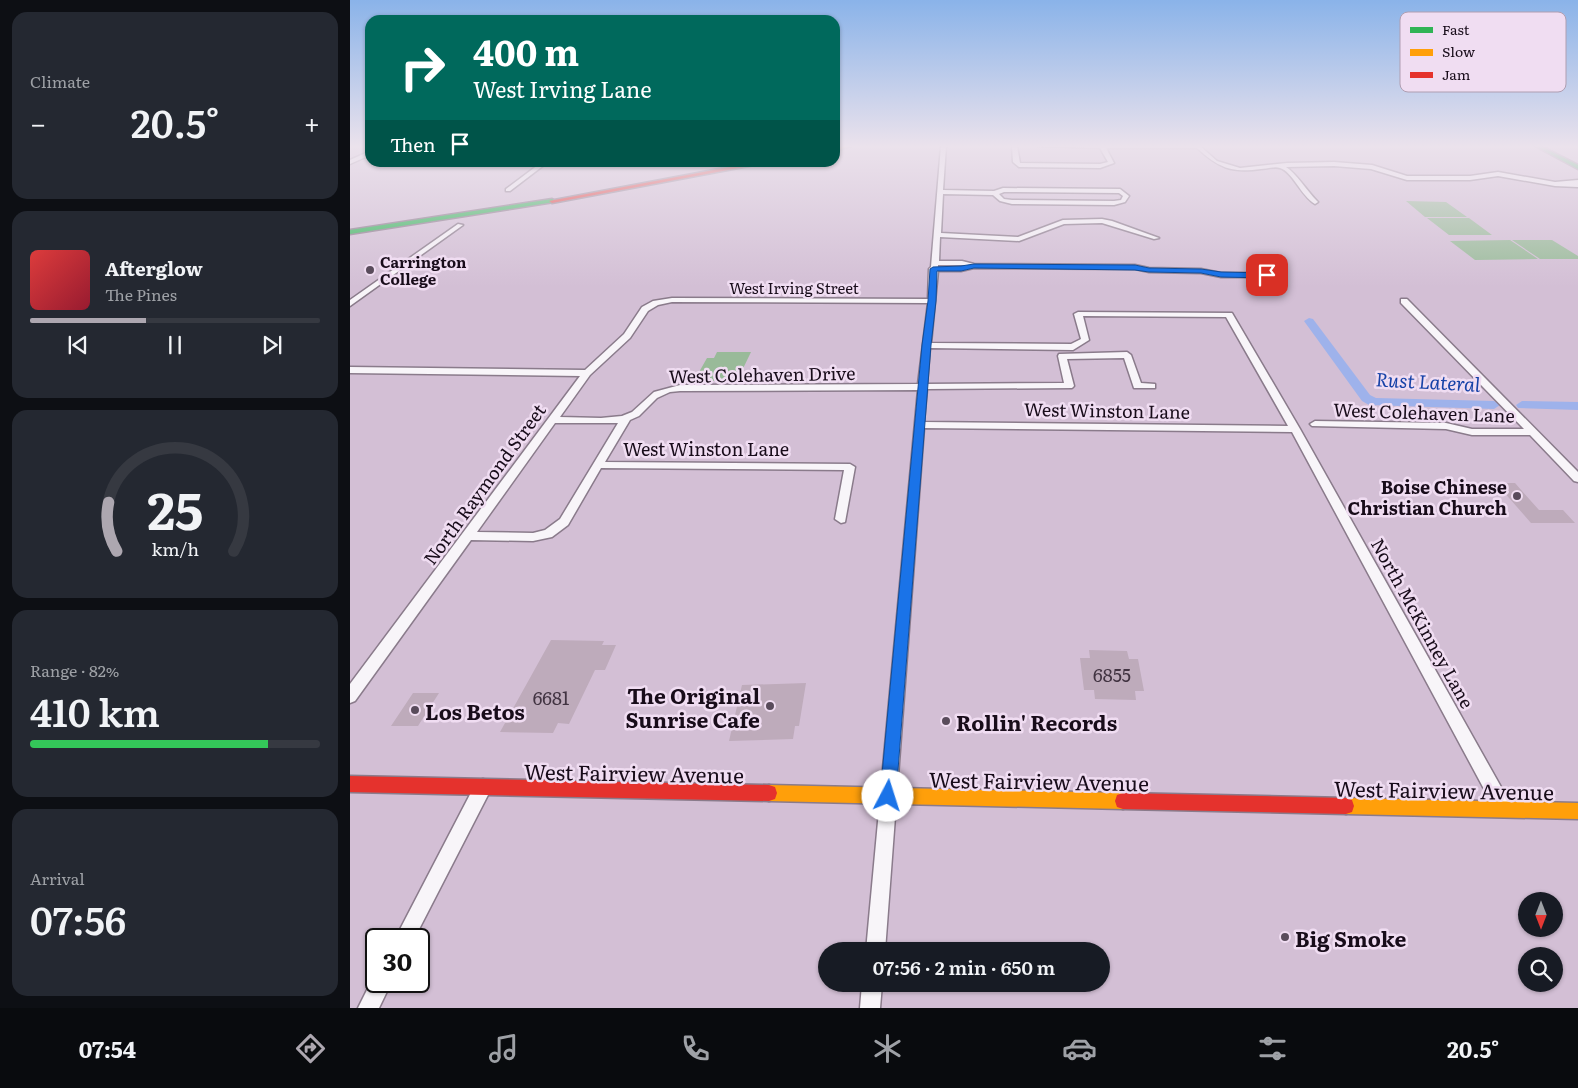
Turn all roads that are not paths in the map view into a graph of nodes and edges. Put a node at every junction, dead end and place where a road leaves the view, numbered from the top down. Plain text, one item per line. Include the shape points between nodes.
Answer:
1 (556, 193) edge
2 (601, 193) edge
3 (940, 193) edge
4 (995, 193) edge
5 (1122, 193) edge
6 (1307, 193) edge
7 (1315, 202) dead end
8 (350, 224) edge
9 (460, 225) dead end
10 (350, 232) edge
11 (936, 235) junction
12 (1156, 238) dead end
13 (934, 266) junction
14 (1267, 275) dead end
15 (932, 301) junction
16 (1404, 301) dead end
17 (656, 303) joint
18 (350, 304) edge
19 (926, 345) junction
20 (350, 370) edge
21 (587, 373) junction
22 (923, 386) junction
23 (1152, 386) dead end
24 (626, 418) junction
25 (552, 420) junction
26 (1315, 424) dead end
27 (920, 425) junction
28 (1295, 429) junction
29 (1532, 432) junction
30 (598, 465) junction
31 (1578, 478) edge
32 (841, 519) dead end
33 (467, 536) junction
34 (350, 696) edge
35 (350, 784) edge
36 (483, 787) junction
37 (888, 796) junction
38 (1504, 809) junction
39 (1578, 811) edge
40 (410, 928) edge
41 (876, 942) edge
42 (871, 992) edge
43 (376, 993) edge
44 (368, 1008) edge
45 (870, 1008) edge

1 - 8 main road
2 - 10 main road
3 - 11 street
4 - 5 street via 1002,200 1012,202 1114,203 1123,201 1126,196
6 - 7 street
9 - 18 street
11 - 12 street via 1019,238 1063,222 1077,221 1110,222
11 - 13 street
13 - 14 street via 962,263 974,266 1135,267 1221,275
13 - 15 street
15 - 17 street, West Irving Street via 672,300
15 - 19 street
16 - 29 street
17 - 21 street, North Raymond Street via 646,309 627,336
19 - 22 street
19 - 28 street, North McKinney Lane via 1073,347 1085,340 1078,314 1229,315
20 - 21 street
21 - 25 street, North Raymond Street
22 - 23 street via 1068,386 1062,356 1127,356 1137,386
22 - 24 street, West Colehaven Drive via 680,388 654,396 640,412
22 - 27 street
24 - 25 street
24 - 30 street
25 - 33 street, North Raymond Street
26 - 29 street, West Colehaven Lane via 1446,426 1472,432
27 - 28 street, West Winston Lane
27 - 37 street
28 - 38 street, North McKinney Lane
29 - 31 street
30 - 32 street, West Winston Lane via 850,467
30 - 33 street via 564,522 548,534 533,537
33 - 34 street, North Raymond Street
35 - 36 main road, West Fairview Avenue
36 - 37 main road, West Fairview Avenue
36 - 40 street
37 - 38 main road, West Fairview Avenue
37 - 41 street
38 - 39 main road, West Fairview Avenue
42 - 45 street
43 - 44 street

